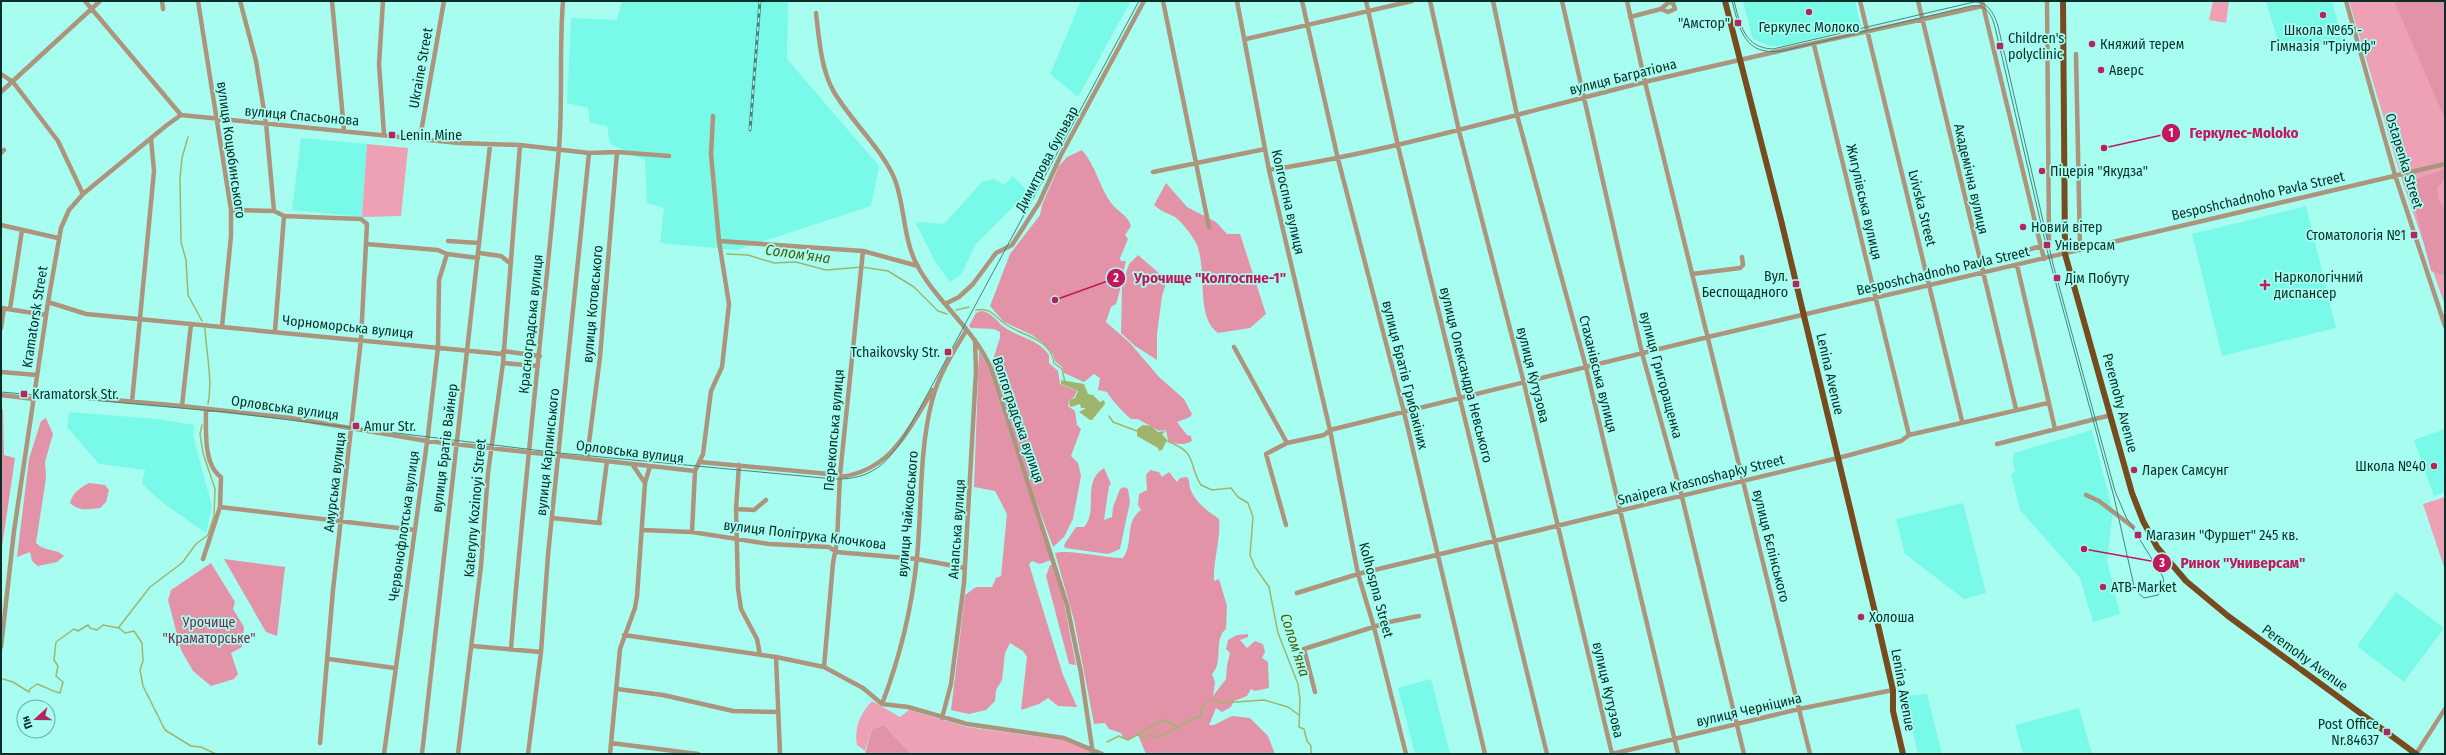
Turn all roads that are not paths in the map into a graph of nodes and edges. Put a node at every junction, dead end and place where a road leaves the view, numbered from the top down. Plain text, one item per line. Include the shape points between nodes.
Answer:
1 (85, 1) edge
2 (100, 1) edge
3 (162, 1) edge
4 (198, 1) edge
5 (240, 1) edge
6 (332, 1) edge
7 (383, 1) edge
8 (444, 1) edge
9 (563, 1) edge
10 (1144, 1) edge
11 (1163, 1) edge
12 (1237, 1) edge
13 (1302, 1) edge
14 (1366, 1) edge
15 (1412, 1) edge
16 (1430, 1) edge
17 (1493, 1) edge
18 (1562, 1) edge
19 (1627, 1) edge
20 (1725, 1) edge
21 (1860, 1) edge
22 (1918, 1) edge
23 (2047, 1) edge
24 (2063, 1) edge
25 (2346, 1) edge
26 (1983, 4) edge
27 (91, 8) junction
28 (163, 9) dead end
29 (1661, 9) dead end
30 (1369, 11) junction
31 (816, 13) dead end
32 (1630, 17) junction
33 (1922, 19) junction
34 (1308, 26) junction
35 (1868, 32) junction
36 (1246, 39) junction
37 (1814, 45) junction
38 (2076, 54) dead end
39 (1742, 60) junction
40 (1, 74) edge
41 (13, 82) junction
42 (1645, 82) junction
43 (1, 92) edge
44 (1584, 98) junction
45 (1517, 115) junction
46 (181, 116) junction
47 (713, 116) dead end
48 (216, 119) junction
49 (266, 123) junction
50 (344, 130) junction
51 (1459, 131) junction
52 (384, 134) junction
53 (420, 138) junction
54 (151, 139) junction
55 (490, 145) junction
56 (520, 145) junction
57 (1398, 146) junction
58 (1265, 149) junction
59 (559, 150) junction
60 (617, 152) junction
61 (589, 153) junction
62 (669, 156) dead end
63 (1338, 159) junction
64 (1196, 163) junction
65 (2445, 164) edge
66 (1269, 170) junction
67 (1153, 172) dead end
68 (2395, 175) junction
69 (83, 194) junction
70 (231, 210) junction
71 (274, 211) junction
72 (284, 216) junction
73 (1, 225) edge
74 (1209, 227) dead end
75 (22, 230) junction
76 (58, 238) junction
77 (448, 241) dead end
78 (719, 241) junction
79 (479, 243) junction
80 (366, 244) junction
81 (2042, 248) junction
82 (2080, 250) junction
83 (863, 251) junction
84 (448, 254) junction
85 (2066, 254) junction
86 (478, 255) junction
87 (2009, 255) dead end
88 (1742, 257) dead end
89 (2044, 259) junction
90 (511, 264) junction
91 (2017, 265) junction
92 (918, 266) junction
93 (1982, 273) junction
94 (1692, 274) junction
95 (1929, 286) junction
96 (1876, 298) junction
97 (48, 302) junction
98 (945, 304) junction
99 (3, 308) edge
100 (10, 309) junction
101 (46, 315) junction
102 (1804, 315) junction
103 (140, 318) junction
104 (191, 324) junction
105 (2445, 326) edge
106 (222, 327) junction
107 (1, 328) edge
108 (275, 331) junction
109 (966, 331) junction
110 (1708, 337) junction
111 (361, 339) junction
112 (975, 340) junction
113 (438, 347) junction
114 (1234, 347) dead end
115 (468, 351) junction
116 (502, 352) junction
117 (1642, 353) junction
118 (540, 356) junction
119 (503, 362) junction
120 (538, 366) junction
121 (1586, 367) junction
122 (1, 372) edge
123 (37, 375) junction
124 (938, 383) junction
125 (1524, 383) junction
126 (35, 393) junction
127 (1, 395) edge
128 (34, 398) junction
129 (1461, 399) junction
130 (132, 402) junction
131 (2048, 403) junction
132 (182, 406) junction
133 (206, 409) junction
134 (2016, 409) junction
135 (1404, 412) junction
136 (2111, 415) junction
137 (1962, 421) junction
138 (351, 428) junction
139 (2055, 429) junction
140 (1330, 430) junction
141 (1908, 435) junction
142 (427, 440) junction
143 (1287, 443) junction
144 (456, 444) junction
145 (1997, 444) dead end
146 (491, 448) junction
147 (528, 452) junction
148 (559, 455) junction
149 (586, 458) junction
150 (1837, 458) junction
151 (607, 461) junction
152 (700, 462) junction
153 (632, 464) junction
154 (739, 465) junction
155 (650, 466) junction
156 (695, 471) junction
157 (840, 476) junction
158 (1745, 482) junction
159 (645, 483) junction
160 (2086, 495) dead end
161 (1682, 497) junction
162 (766, 500) dead end
163 (220, 507) junction
164 (736, 509) junction
165 (1619, 512) junction
166 (552, 518) junction
167 (341, 520) junction
168 (1286, 525) dead end
169 (1558, 526) junction
170 (2133, 527) dead end
171 (415, 530) junction
172 (642, 530) junction
173 (692, 532) junction
174 (739, 539) junction
175 (1496, 541) junction
176 (836, 552) junction
177 (1438, 554) junction
178 (203, 559) dead end
179 (917, 559) junction
180 (966, 568) junction
181 (1358, 574) junction
182 (1297, 593) dead end
183 (1419, 616) dead end
184 (1374, 627) junction
185 (624, 635) junction
186 (472, 646) junction
187 (1, 647) edge
188 (511, 649) junction
189 (540, 652) junction
190 (760, 655) junction
191 (776, 657) junction
192 (329, 659) junction
193 (824, 667) junction
194 (395, 668) junction
195 (616, 689) junction
196 (1893, 690) junction
197 (1315, 692) dead end
198 (882, 704) junction
199 (1799, 709) junction
200 (2445, 709) edge
201 (778, 712) junction
202 (942, 718) junction
203 (1737, 724) junction
204 (1675, 738) junction
205 (320, 743) dead end
206 (611, 743) junction
207 (1093, 752) edge
208 (384, 754) edge
209 (422, 754) edge
210 (458, 754) edge
211 (528, 754) edge
212 (610, 754) edge
213 (698, 754) edge
214 (780, 754) edge
215 (1102, 754) edge
216 (1406, 754) edge
217 (1485, 754) edge
218 (1547, 754) edge
219 (1612, 754) edge
220 (1678, 754) edge
221 (1744, 754) edge
222 (1810, 754) edge
223 (1903, 754) edge
224 (2416, 754) edge

1 - 27 street
2 - 27 street
3 - 28 street
4 - 48 street, вулиця Коцюбинського
5 - 49 street via 256,61
6 - 50 street
7 - 52 street via 379,64
8 - 53 street, Ukraine Street
9 - 59 street, Красноградська вулиця
10 - 98 street, Димитрова бульвар via 1061,155 1039,203 1012,245 996,253 973,284 959,297
11 - 64 street
12 - 36 street, Колгоспна вулиця
13 - 34 street, вулиця Братів Грибакіних
14 - 30 street, вулиця Олександра Невського
15 - 30 street
16 - 51 street, вулиця Кутузова
17 - 45 street, Стаханівська вулиця
18 - 44 street, вулиця Григоращенка
19 - 32 street, вулиця Бєлінського
20 - 39 main road, Lenina Avenue
21 - 35 street, Lvivska Street
22 - 33 street, Академічна вулиця
23 - 81 street via 2049,244
24 - 85 main road, Peremohy Avenue
25 - 68 street, Ostapenka Street
26 - 33 street, вулиця Багратіона
26 - 81 street
27 - 41 street
27 - 46 street
29 - 32 street
30 - 34 street
30 - 57 street, вулиця Олександра Невського
31 - 92 street, Волгоградська вулиця via 827,74 833,92 891,172
32 - 42 street, вулиця Бєлінського
33 - 35 street, вулиця Багратіона
33 - 93 street, Академічна вулиця
34 - 36 street
34 - 63 street, вулиця Братів Грибакіних
35 - 37 street, вулиця Багратіона
35 - 95 street, Lvivska Street
36 - 58 street, Колгоспна вулиця
37 - 39 street, вулиця Багратіона
37 - 96 street, Жигулівська вулиця
38 - 82 street
39 - 42 street, вулиця Багратіона
39 - 102 main road, Lenina Avenue
40 - 41 street
41 - 43 street
41 - 69 street via 58,141
42 - 44 street, вулиця Багратіона
42 - 94 street, вулиця Бєлінського
44 - 45 street, вулиця Багратіона
44 - 117 street, вулиця Григоращенка
45 - 51 street, вулиця Багратіона
45 - 121 street, Стаханівська вулиця
46 - 48 street, вулиця Спасьонова
46 - 54 street, Kramatorsk Street via 167,124
47 - 78 street via 710,154
48 - 49 street, вулиця Спасьонова
48 - 70 street, вулиця Коцюбинського
49 - 50 street, вулиця Спасьонова
49 - 71 street
50 - 52 street, вулиця Спасьонова
51 - 57 street, вулиця Багратіона
51 - 125 street, вулиця Кутузова
52 - 53 street, вулиця Спасьонова
53 - 55 street, вулиця Спасьонова
54 - 69 street, Kramatorsk Street
54 - 103 street via 154,171
55 - 56 street, вулиця Спасьонова
55 - 79 street, вулиця Братів Вайнер
56 - 59 street, вулиця Спасьонова
56 - 90 street, Kateryny Kozinoyi Street
57 - 63 street, вулиця Багратіона
57 - 129 street, вулиця Олександра Невського
58 - 64 street
58 - 66 street, Колгоспна вулиця
59 - 61 street, вулиця Спасьонова
59 - 118 street, Красноградська вулиця
60 - 61 street, вулиця Спасьонова
60 - 62 street, вулиця Спасьонова
60 - 149 street, вулиця Котовського via 600,357
61 - 148 street, вулиця Карпинського
63 - 66 street, вулиця Багратіона
63 - 135 street, вулиця Братів Грибакіних
64 - 67 street
64 - 74 street
65 - 68 street, Besposhchadnoho Pavla Street
66 - 140 street, Колгоспна вулиця
68 - 82 street, Besposhchadnoho Pavla Street
68 - 105 street, Ostapenka Street
69 - 76 street, Kramatorsk Street via 69,210
70 - 71 street
70 - 106 street, вулиця Коцюбинського
71 - 72 street
72 - 80 street, Амурська вулиця via 361,219 367,224
72 - 108 street
73 - 75 street
75 - 76 street
75 - 100 street
76 - 97 street, Kramatorsk Street
77 - 79 street
78 - 83 street
78 - 152 street via 729,304 723,361 712,391
79 - 86 street, вулиця Братів Вайнер
80 - 84 street via 438,250
80 - 111 street, Амурська вулиця
81 - 87 street
81 - 89 street
82 - 85 street, Besposhchadnoho Pavla Street
83 - 92 street
83 - 157 street, Перекопська вулиця
84 - 86 street
84 - 113 street, Червонофлотська вулиця via 439,280
85 - 89 street, Besposhchadnoho Pavla Street
85 - 136 main road, Peremohy Avenue
86 - 90 street via 501,256
86 - 115 street, вулиця Братів Вайнер
88 - 94 street via 1743,265 1740,268
89 - 91 street, Besposhchadnoho Pavla Street
90 - 116 street, Kateryny Kozinoyi Street
91 - 93 street, Besposhchadnoho Pavla Street
91 - 131 street
92 - 98 street, Волгоградська вулиця
93 - 95 street, Besposhchadnoho Pavla Street
93 - 134 street, Академічна вулиця
94 - 110 street, вулиця Бєлінського
95 - 96 street, Besposhchadnoho Pavla Street
95 - 137 street, Lvivska Street
96 - 102 street, Besposhchadnoho Pavla Street
96 - 141 street, Жигулівська вулиця
97 - 101 street, Kramatorsk Street
97 - 103 street, Чорноморська вулиця via 79,313
98 - 109 street, Волгоградська вулиця
99 - 100 street
99 - 107 street
100 - 101 street
101 - 123 street, Kramatorsk Street
102 - 110 street, Besposhchadnoho Pavla Street
102 - 150 main road, Lenina Avenue
103 - 104 street, Чорноморська вулиця
103 - 130 street
104 - 106 street, Чорноморська вулиця
104 - 132 street
106 - 108 street, Чорноморська вулиця
108 - 111 street, Чорноморська вулиця
109 - 112 street, Волгоградська вулиця
109 - 124 street, вулиця Чайковського
110 - 117 street, Besposhchadnoho Pavla Street
110 - 158 street, вулиця Бєлінського
111 - 113 street, Чорноморська вулиця
111 - 138 street, Амурська вулиця
112 - 180 street, Анапська вулиця via 974,424
112 - 207 street, Волгоградська вулиця via 992,371 1067,605 1075,638
113 - 115 street, Чорноморська вулиця
113 - 142 street, Червонофлотська вулиця
114 - 143 street
115 - 116 street, Чорноморська вулиця
115 - 144 street, вулиця Братів Вайнер
116 - 118 street, Чорноморська вулиця
116 - 119 street, Kateryny Kozinoyi Street
117 - 121 street, Besposhchadnoho Pavla Street
117 - 161 street, вулиця Григоращенка
118 - 120 street, Красноградська вулиця
119 - 120 street
119 - 146 street, Kateryny Kozinoyi Street
120 - 147 street, Красноградська вулиця
121 - 125 street, Besposhchadnoho Pavla Street
121 - 165 street, Стаханівська вулиця
122 - 123 street
123 - 126 street, Kramatorsk Street
124 - 157 street, Орловська вулиця via 896,447 874,467 858,474
124 - 179 street, вулиця Чайковського via 926,432
125 - 129 street, Besposhchadnoho Pavla Street
125 - 169 street, вулиця Кутузова
126 - 128 street, Kramatorsk Street
126 - 130 street, Орловська вулиця
127 - 128 street
128 - 187 street, Kramatorsk Street via 14,531
129 - 135 street, Besposhchadnoho Pavla Street
129 - 175 street, вулиця Олександра Невського
130 - 132 street, Орловська вулиця
131 - 134 street, Snaipera Krasnoshapky Street
131 - 139 street
132 - 133 street, Орловська вулиця
133 - 138 street, Орловська вулиця via 291,418
133 - 163 street via 206,446 215,471 221,477
134 - 137 street, Snaipera Krasnoshapky Street
135 - 140 street, Besposhchadnoho Pavla Street
135 - 177 street, вулиця Братів Грибакіних
136 - 139 street
136 - 224 main road, Peremohy Avenue via 2139,513 2157,547 2173,568 2228,616
137 - 141 street, Snaipera Krasnoshapky Street
138 - 142 street, Орловська вулиця
138 - 167 street, Амурська вулиця
139 - 145 street
140 - 143 street, Besposhchadnoho Pavla Street via 1324,435
140 - 181 street, Kolhospna Street
141 - 150 street, Snaipera Krasnoshapky Street via 1901,441
142 - 144 street, Орловська вулиця
142 - 171 street, Червонофлотська вулиця
143 - 168 street, Besposhchadnoho Pavla Street via 1266,454
144 - 146 street, Орловська вулиця
144 - 209 street, вулиця Братів Вайнер
146 - 147 street, Орловська вулиця
146 - 186 street, Kateryny Kozinoyi Street
147 - 148 street, Орловська вулиця
147 - 188 street, Красноградська вулиця
148 - 149 street, Орловська вулиця
148 - 166 street, вулиця Карпинського
149 - 151 street, Орловська вулиця
150 - 158 street, Snaipera Krasnoshapky Street
150 - 196 main road, Lenina Avenue
151 - 153 street, Орловська вулиця
151 - 166 street via 600,523
152 - 154 street, Орловська вулиця
152 - 156 street
153 - 155 street, Орловська вулиця
153 - 159 street
154 - 157 street, Орловська вулиця
154 - 164 street
155 - 156 street, Орловська вулиця
155 - 159 street
156 - 173 street
157 - 176 street, Перекопська вулиця
158 - 161 street, Snaipera Krasnoshapky Street
158 - 199 street, вулиця Бєлінського
159 - 172 street
160 - 170 street via 2099,501
161 - 165 street, Snaipera Krasnoshapky Street
161 - 203 street, вулиця Григоращенка
162 - 164 street via 754,510
163 - 167 street
163 - 178 street
164 - 174 street
165 - 169 street, Snaipera Krasnoshapky Street
165 - 204 street, Стаханівська вулиця
166 - 189 street, вулиця Карпинського
167 - 171 street
167 - 192 street, Амурська вулиця
169 - 175 street, Snaipera Krasnoshapky Street
169 - 219 street, вулиця Кутузова
171 - 194 street, Червонофлотська вулиця
172 - 173 street, вулиця Політрука Клочкова
172 - 185 street via 636,608
173 - 174 street, вулиця Політрука Клочкова
174 - 176 street, вулиця Політрука Клочкова via 830,547
174 - 190 street via 738,589 741,610 757,639
175 - 177 street, Snaipera Krasnoshapky Street
175 - 218 street, вулиця Олександра Невського
176 - 179 street, вулиця Політрука Клочкова
176 - 193 street, Перекопська вулиця
177 - 181 street, Snaipera Krasnoshapky Street
177 - 217 street, вулиця Братів Грибакіних
179 - 180 street, вулиця Політрука Клочкова
179 - 198 street, вулиця Чайковського via 908,619 894,673
180 - 202 street, Анапська вулиця via 951,684
181 - 182 street, Snaipera Krasnoshapky Street
181 - 184 street, Kolhospna Street
183 - 184 street
184 - 197 street via 1304,649
184 - 216 street, Kolhospna Street
185 - 190 street
185 - 195 street
186 - 188 street
186 - 210 street, Kateryny Kozinoyi Street
188 - 189 street
189 - 211 street, вулиця Карпинського
190 - 191 street
191 - 193 street
191 - 201 street
192 - 194 street
192 - 205 street, Амурська вулиця
193 - 198 street via 863,688
194 - 208 street, Червонофлотська вулиця
195 - 201 street via 663,695 733,711
195 - 206 street
196 - 199 street, вулиця Черніцина
196 - 223 main road, Lenina Avenue via 1893,711
198 - 202 street via 908,707
199 - 203 street, вулиця Черніцина
199 - 222 street, вулиця Бєлінського
200 - 224 street
201 - 214 street
202 - 207 street via 1064,738
203 - 204 street, вулиця Черніцина
203 - 221 street, вулиця Григоращенка
204 - 219 street, вулиця Черніцина
204 - 220 street, Стаханівська вулиця
206 - 212 street
206 - 213 street
207 - 215 street

